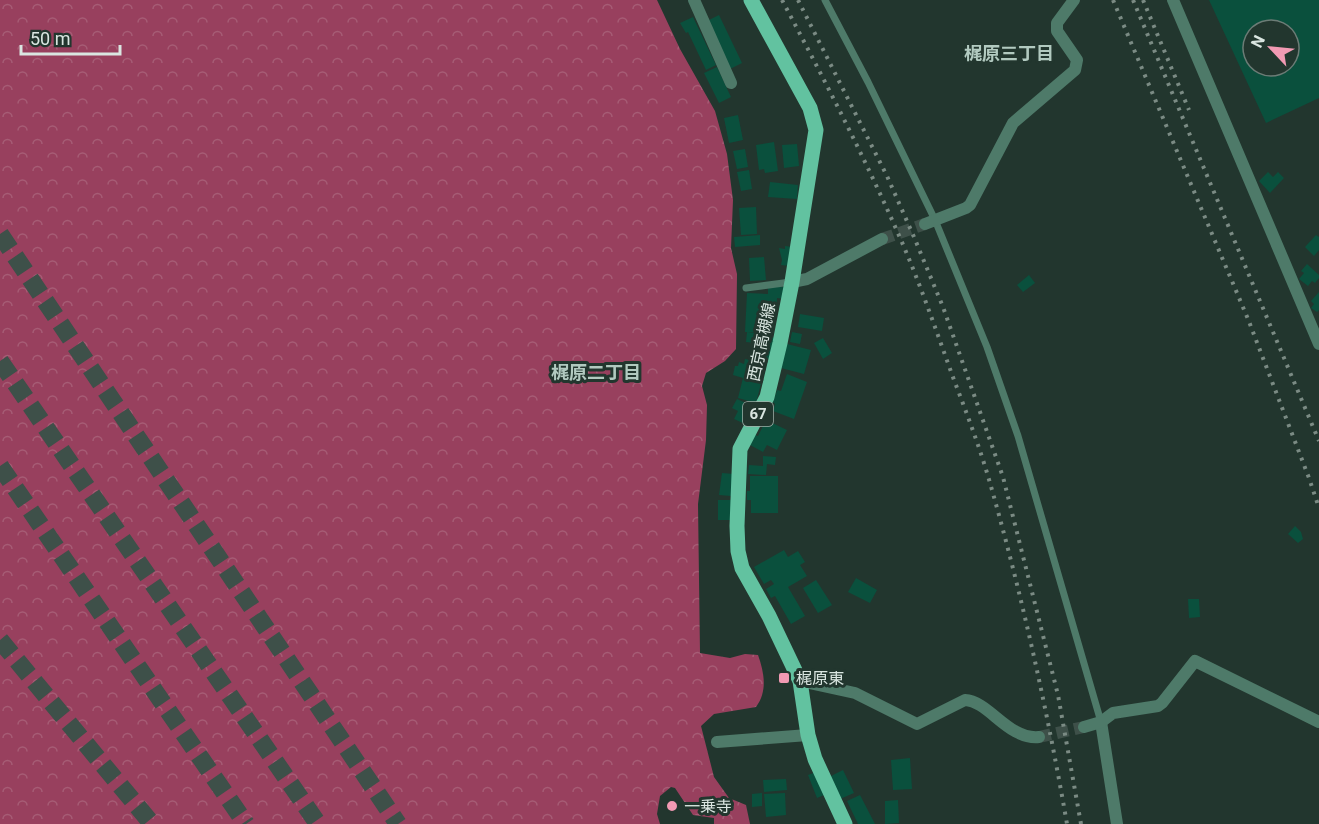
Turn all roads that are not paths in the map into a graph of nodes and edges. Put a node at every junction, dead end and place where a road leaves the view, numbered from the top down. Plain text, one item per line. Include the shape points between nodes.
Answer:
1 (694, 0) edge
2 (751, 0) edge
3 (825, 0) edge
4 (1074, 0) edge
5 (1173, 0) edge
6 (731, 83) dead end
7 (930, 222) junction
8 (882, 239) tunnel mouth
9 (792, 282) junction
10 (746, 288) dead end
11 (1319, 344) edge
12 (800, 681) junction
13 (1101, 722) junction
14 (1319, 722) edge
15 (1084, 727) tunnel mouth
16 (808, 735) junction
17 (1039, 737) tunnel mouth
18 (717, 742) dead end
19 (844, 824) edge
20 (1118, 824) edge

1 - 6 street
2 - 9 main road, 西京高槻線 / 67 via 815,123
3 - 7 lane via 868,82
4 - 7 street via 1057,24 1057,31 1077,60 1075,70 1013,123 970,205
5 - 11 street
7 - 13 lane via 987,347 1018,436
8 - 9 street via 807,279
9 - 10 lane
9 - 12 main road, 西京高槻線 / 67 via 767,396 740,449 736,526 742,568
12 - 16 main road, 西京高槻線 / 67
12 - 17 street via 855,693 917,724 971,700 1022,734
13 - 14 street via 1113,713 1158,706 1195,662
13 - 15 street
13 - 20 street
16 - 18 street
16 - 19 main road, 西京高槻線 / 67

